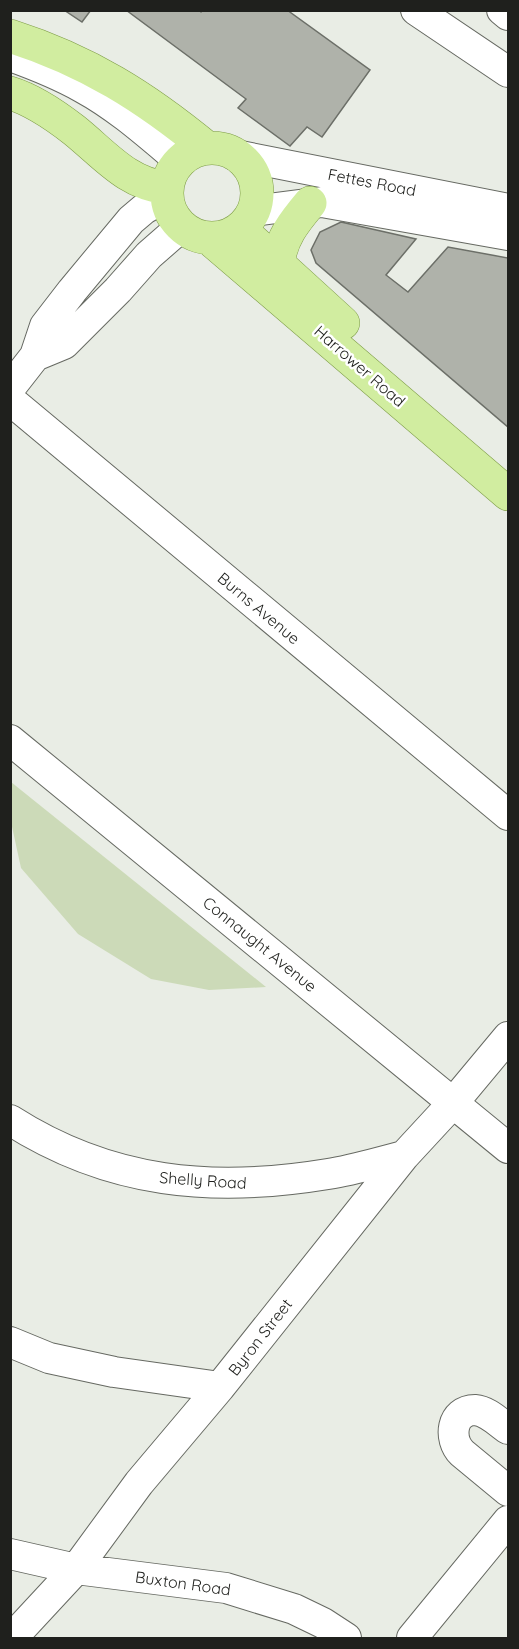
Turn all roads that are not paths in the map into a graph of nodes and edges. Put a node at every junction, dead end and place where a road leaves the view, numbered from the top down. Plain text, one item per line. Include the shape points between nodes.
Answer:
1 (416, 10) edge
2 (502, 10) edge
3 (508, 15) edge
4 (10, 36) edge
5 (10, 56) edge
6 (508, 72) edge
7 (10, 76) edge
8 (10, 93) edge
9 (188, 170) junction
10 (310, 203) junction
11 (508, 208) edge
12 (247, 220) junction
13 (195, 233) junction
14 (508, 236) edge
15 (278, 264) junction
16 (34, 356) junction
17 (10, 388) edge
18 (10, 400) edge
19 (508, 466) edge
20 (508, 494) edge
21 (10, 740) edge
22 (508, 815) edge
23 (508, 1037) edge
24 (453, 1103) junction
25 (10, 1120) edge
26 (508, 1148) edge
27 (404, 1156) junction
28 (10, 1342) edge
29 (220, 1387) junction
30 (508, 1430) edge
31 (508, 1491) edge
32 (508, 1521) edge
33 (10, 1554) edge
34 (76, 1569) junction
35 (12, 1638) edge
36 (346, 1638) edge
37 (412, 1638) edge

1 - 6 street
2 - 3 street
4 - 9 main road via 118,82 155,107
5 - 9 street via 84,88 130,120
7 - 9 street via 74,104
8 - 9 main road via 65,123 132,178 153,187
9 - 11 street, Fettes Road
9 - 12 main road via 245,162 257,185 257,198
9 - 13 main road via 171,213
9 - 16 street via 131,219 45,326
10 - 12 street, Fettes Road
10 - 14 street, Fettes Road via 329,203
10 - 15 main road via 289,230
12 - 13 main road via 231,235
12 - 15 main road, Harrower Road
13 - 16 street via 149,255 64,344
13 - 20 main road, Harrower Road
15 - 19 main road, Harrower Road via 411,386
16 - 17 street
18 - 22 street, Burns Avenue
21 - 24 street, Connaught Avenue
23 - 24 street, Byron Street
24 - 26 street, Connaught Avenue
24 - 27 street, Byron Street
25 - 27 street, Shelly Road via 40,1139 117,1170 203,1183 256,1183 330,1174
27 - 29 street, Byron Street
28 - 29 street via 49,1358 114,1372
29 - 34 street, Byron Street via 139,1483
30 - 31 street via 475,1410 456,1421 452,1435 462,1453
32 - 37 street
33 - 34 street, Buxton Road
34 - 35 street, Byron Street
34 - 36 street, Buxton Road via 226,1588 294,1609

